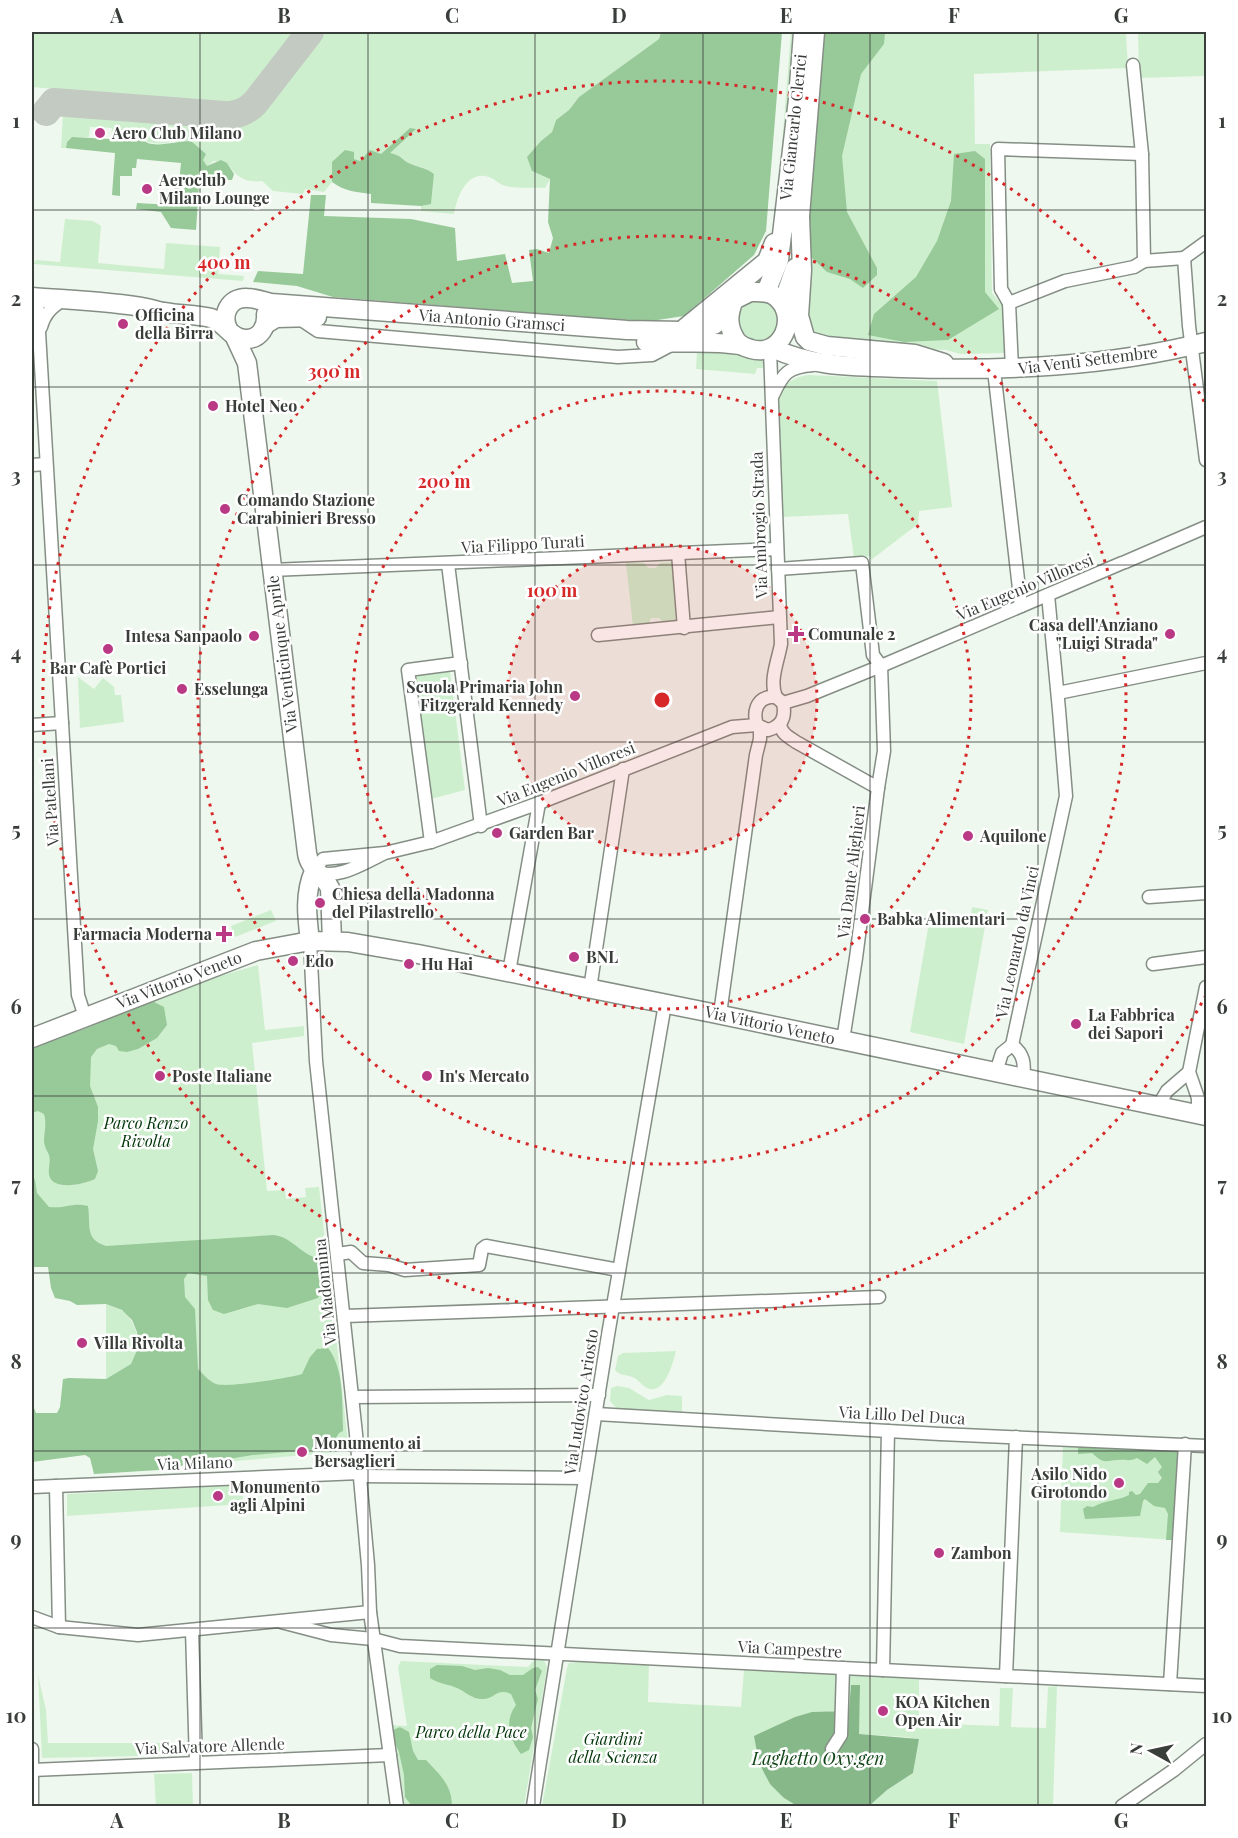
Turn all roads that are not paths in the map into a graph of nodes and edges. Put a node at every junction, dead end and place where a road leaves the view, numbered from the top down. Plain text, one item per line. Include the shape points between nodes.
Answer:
1 (803, 32) edge
2 (815, 32) edge
3 (1133, 65) dead end
4 (1142, 154) junction
5 (791, 220) junction
6 (1206, 242) edge
7 (1184, 258) junction
8 (1144, 261) junction
9 (766, 292) junction
10 (34, 297) edge
11 (254, 299) junction
12 (63, 300) junction
13 (1009, 303) junction
14 (230, 305) junction
15 (147, 308) junction
16 (785, 309) junction
17 (728, 315) junction
18 (262, 329) junction
19 (231, 332) junction
20 (785, 333) junction
21 (39, 334) junction
22 (677, 337) junction
23 (805, 337) joint
24 (1199, 343) edge
25 (740, 345) junction
26 (771, 349) junction
27 (247, 363) junction
28 (823, 365) junction
29 (859, 366) junction
30 (1003, 369) junction
31 (968, 370) junction
32 (771, 399) junction
33 (1206, 460) edge
34 (46, 464) junction
35 (32, 465) edge
36 (1206, 527) edge
37 (777, 549) junction
38 (678, 553) junction
39 (448, 564) junction
40 (778, 569) junction
41 (272, 570) junction
42 (1048, 595) junction
43 (1021, 606) junction
44 (779, 617) junction
45 (684, 628) junction
46 (598, 635) dead end
47 (461, 663) junction
48 (1206, 663) edge
49 (881, 666) junction
50 (1058, 693) junction
51 (781, 710) junction
52 (62, 723) junction
53 (32, 725) edge
54 (758, 726) junction
55 (623, 770) junction
56 (878, 788) junction
57 (539, 803) junction
58 (481, 826) junction
59 (431, 842) junction
60 (385, 853) junction
61 (314, 871) junction
62 (1206, 893) edge
63 (1149, 897) dead end
64 (310, 941) junction
65 (332, 941) junction
66 (1206, 957) edge
67 (1153, 964) dead end
68 (509, 972) junction
69 (1206, 987) edge
70 (590, 988) junction
71 (665, 1004) junction
72 (720, 1014) junction
73 (85, 1017) junction
74 (32, 1038) edge
75 (843, 1040) junction
76 (1012, 1046) junction
77 (996, 1072) junction
78 (1189, 1072) junction
79 (1023, 1078) junction
80 (1158, 1106) junction
81 (1202, 1115) edge
82 (338, 1254) junction
83 (619, 1270) junction
84 (879, 1297) dead end
85 (613, 1306) junction
86 (345, 1316) junction
87 (598, 1395) junction
88 (353, 1397) junction
89 (596, 1414) junction
90 (888, 1431) junction
91 (1017, 1437) junction
92 (1185, 1444) junction
93 (1206, 1446) edge
94 (360, 1475) junction
95 (585, 1478) junction
96 (56, 1486) junction
97 (32, 1487) edge
98 (370, 1612) junction
99 (32, 1617) edge
100 (281, 1622) junction
101 (60, 1627) junction
102 (192, 1630) junction
103 (373, 1639) junction
104 (557, 1653) junction
105 (843, 1668) junction
106 (883, 1670) junction
107 (1006, 1676) junction
108 (1170, 1684) junction
109 (1206, 1686) edge
110 (1206, 1744) edge
111 (32, 1749) edge
112 (832, 1749) dead end
113 (390, 1755) junction
114 (196, 1763) junction
115 (32, 1770) edge
116 (32, 1806) edge
117 (397, 1806) edge
118 (533, 1806) edge
119 (1122, 1806) edge

1 - 5 street, Via Giancarlo Clerici
2 - 5 street, Via Giancarlo Clerici
3 - 4 street
4 - 8 street
4 - 13 street via 998,149 1001,289
5 - 9 street, Via Giancarlo Clerici
5 - 16 street, Via Giancarlo Clerici via 797,263
5 - 22 street, Via Giancarlo Clerici via 767,261
5 - 23 street, Via Giancarlo Clerici via 802,270 799,316
6 - 7 street
7 - 8 street
7 - 24 street
8 - 13 street via 1134,267 1065,281
9 - 16 street
9 - 17 street via 750,292 734,300
10 - 12 street
10 - 21 street, Via Patellani
11 - 14 street via 238,299
11 - 18 street via 264,309
11 - 22 street, Via Antonio Gramsci
12 - 15 street
12 - 21 street, Via Patellani via 44,317
13 - 30 street
14 - 15 street via 167,304
14 - 19 street via 225,316
15 - 19 street via 212,318
16 - 20 street
17 - 22 street, Via Antonio Gramsci via 714,325
17 - 25 street via 732,334
18 - 19 street via 246,339
18 - 22 street, Via Antonio Gramsci via 276,318 330,316
18 - 27 street, Via Venticinque Aprile via 252,344
19 - 27 street, Via Venticinque Aprile
20 - 26 street
20 - 29 street, Via Venti Settembre via 799,348
21 - 34 street, Via Patellani
22 - 25 street, Via Antonio Gramsci
23 - 31 street, Via Venti Settembre via 827,346 915,354
24 - 30 street, Via Venti Settembre via 1085,362
24 - 33 street
25 - 26 street via 755,350
26 - 28 street, Via Venti Settembre
26 - 32 street, Via Ambrogio Strada
27 - 41 street, Via Venticinque Aprile
28 - 29 street, Via Venti Settembre
28 - 32 street via 795,367 781,377
29 - 31 street, Via Venti Settembre
30 - 31 street, Via Venti Settembre
30 - 43 street
32 - 37 street, Via Ambrogio Strada
34 - 35 street
34 - 52 street, Via Patellani
36 - 42 street, Via Eugenio Villoresi
37 - 38 street, Via Filippo Turati
37 - 40 street, Via Ambrogio Strada
38 - 39 street, Via Filippo Turati
38 - 45 street
39 - 41 street, Via Filippo Turati
39 - 47 street
40 - 44 street, Via Ambrogio Strada
40 - 49 street via 862,563 873,655
41 - 61 street, Via Venticinque Aprile via 308,863
42 - 43 street, Via Eugenio Villoresi
42 - 50 street, Via Leonardo da Vinci
43 - 49 street, Via Eugenio Villoresi
44 - 45 street
44 - 51 street, Via Ambrogio Strada via 781,644 773,690
45 - 46 street
47 - 58 street
47 - 59 street via 408,670
48 - 50 street
49 - 51 street, Via Eugenio Villoresi
49 - 56 street via 884,751
50 - 76 street, Via Leonardo da Vinci via 1065,795
51 - 54 street, Via Eugenio Villoresi via 768,730
51 - 54 street, Via Eugenio Villoresi via 764,698 754,716
51 - 56 street, Via Dante Alighieri via 783,732
52 - 53 street
52 - 73 street, Via Patellani via 78,995
54 - 55 street, Via Eugenio Villoresi via 732,727
54 - 72 street via 760,739
55 - 57 street, Via Eugenio Villoresi
55 - 70 street
56 - 75 street, Via Dante Alighieri
57 - 58 street, Via Eugenio Villoresi
57 - 68 street
58 - 59 street, Via Eugenio Villoresi
59 - 60 street, Via Eugenio Villoresi
60 - 61 street, Via Eugenio Villoresi via 336,875
60 - 61 street, Via Eugenio Villoresi via 323,859
61 - 64 street, Via Venticinque Aprile via 308,892
61 - 65 street via 330,888
62 - 63 street
64 - 65 street, Via Vittorio Veneto
64 - 73 street, Via Vittorio Veneto via 244,954
64 - 82 street, Via Madonnina via 316,1061
65 - 68 street, Via Vittorio Veneto
66 - 67 street
68 - 70 street, Via Vittorio Veneto
69 - 78 street
70 - 71 street, Via Vittorio Veneto
71 - 72 street, Via Vittorio Veneto
71 - 83 street, Via Ludovico Ariosto
72 - 75 street, Via Vittorio Veneto
73 - 74 street, Via Vittorio Veneto
75 - 77 street, Via Vittorio Veneto
76 - 77 street via 1000,1057
76 - 79 street via 1021,1053
77 - 79 street, Via Vittorio Veneto
78 - 80 street via 1167,1091
78 - 81 street
79 - 80 street, Via Vittorio Veneto
80 - 81 street, Via Vittorio Veneto
82 - 83 street via 351,1252 363,1263 405,1270 479,1265 486,1246
82 - 86 street, Via Madonnina
83 - 85 street, Via Ludovico Ariosto
84 - 85 street
85 - 86 street
85 - 87 street, Via Ludovico Ariosto
86 - 88 street, Via Madonnina
87 - 88 street
87 - 89 street, Via Ludovico Ariosto
88 - 94 street, Via Madonnina
89 - 90 street, Via Lillo Del Duca
89 - 95 street, Via Ludovico Ariosto
90 - 91 street, Via Lillo Del Duca
90 - 106 street
91 - 92 street, Via Lillo Del Duca
91 - 107 street
92 - 93 street, Via Lillo Del Duca
92 - 108 street
94 - 95 street, Via Milano
94 - 96 street, Via Milano
94 - 98 street, Via Madonnina
95 - 104 street, Via Ludovico Ariosto
96 - 97 street, Via Milano
96 - 101 street
98 - 100 street
98 - 103 street, Via Madonnina
99 - 101 street
100 - 102 street
100 - 103 street, Via Campestre via 332,1635
101 - 102 street via 138,1635
102 - 114 street
103 - 104 street, Via Campestre via 400,1646
103 - 113 street, Via Madonnina
104 - 105 street, Via Campestre
104 - 118 street, Via Ludovico Ariosto
105 - 106 street, Via Campestre
105 - 112 street via 841,1735
106 - 107 street, Via Campestre
107 - 108 street, Via Campestre
108 - 109 street, Via Campestre
110 - 119 street
111 - 115 street
113 - 114 street, Via Salvatore Allende
113 - 117 street, Via Madonnina
114 - 115 street, Via Salvatore Allende
115 - 116 street

